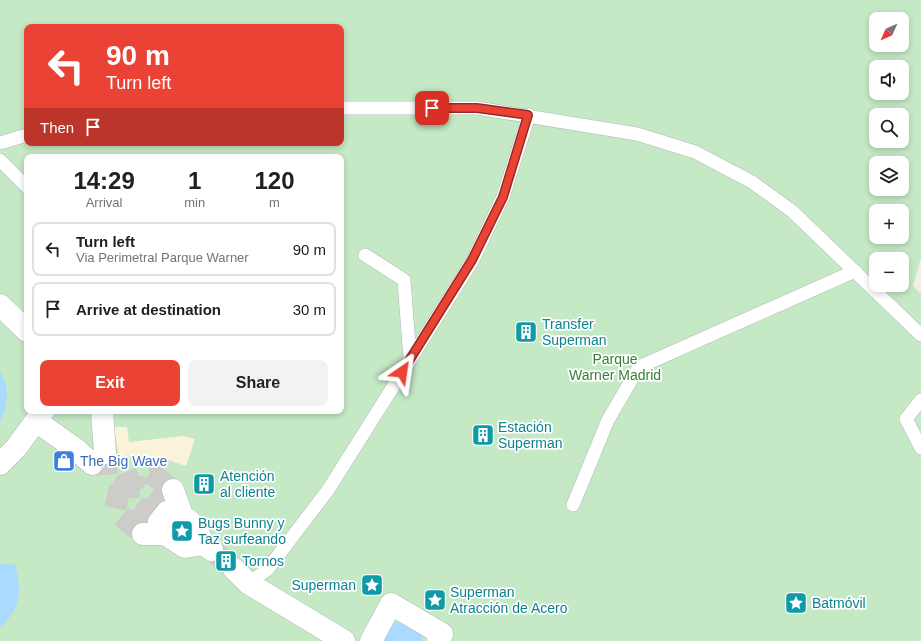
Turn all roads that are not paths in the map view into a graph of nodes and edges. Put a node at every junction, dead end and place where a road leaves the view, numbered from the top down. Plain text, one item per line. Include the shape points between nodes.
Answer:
1 (344, 108) edge
2 (528, 115) junction
3 (24, 136) edge
4 (0, 143) edge
5 (0, 160) edge
6 (24, 184) edge
7 (365, 255) dead end
8 (855, 271) junction
9 (0, 305) edge
10 (24, 328) edge
11 (921, 335) edge
12 (410, 359) junction
13 (921, 400) edge
14 (102, 414) edge
15 (40, 416) edge
16 (921, 448) edge
17 (0, 464) edge
18 (173, 490) tunnel mouth
19 (573, 504) dead end
20 (182, 515) junction
21 (143, 534) tunnel mouth
22 (165, 534) junction
23 (241, 576) joint
24 (445, 639) edge
25 (344, 641) edge
26 (371, 641) edge

1 - 2 lane via 477,108
2 - 8 lane via 637,134 695,152 752,182 786,207
2 - 12 lane via 503,197 472,260
3 - 4 lane
5 - 6 lane
7 - 12 lane via 404,280
8 - 11 lane
8 - 19 lane via 639,367 608,420
9 - 10 street
12 - 23 lane via 328,490 267,570
13 - 16 lane via 906,419
14 - 15 street via 99,459 77,450
15 - 17 street via 16,448
18 - 20 street
20 - 22 street via 167,512 159,522
20 - 22 street via 198,529 208,547 184,547
21 - 22 street
23 - 25 street
24 - 26 street via 391,604

